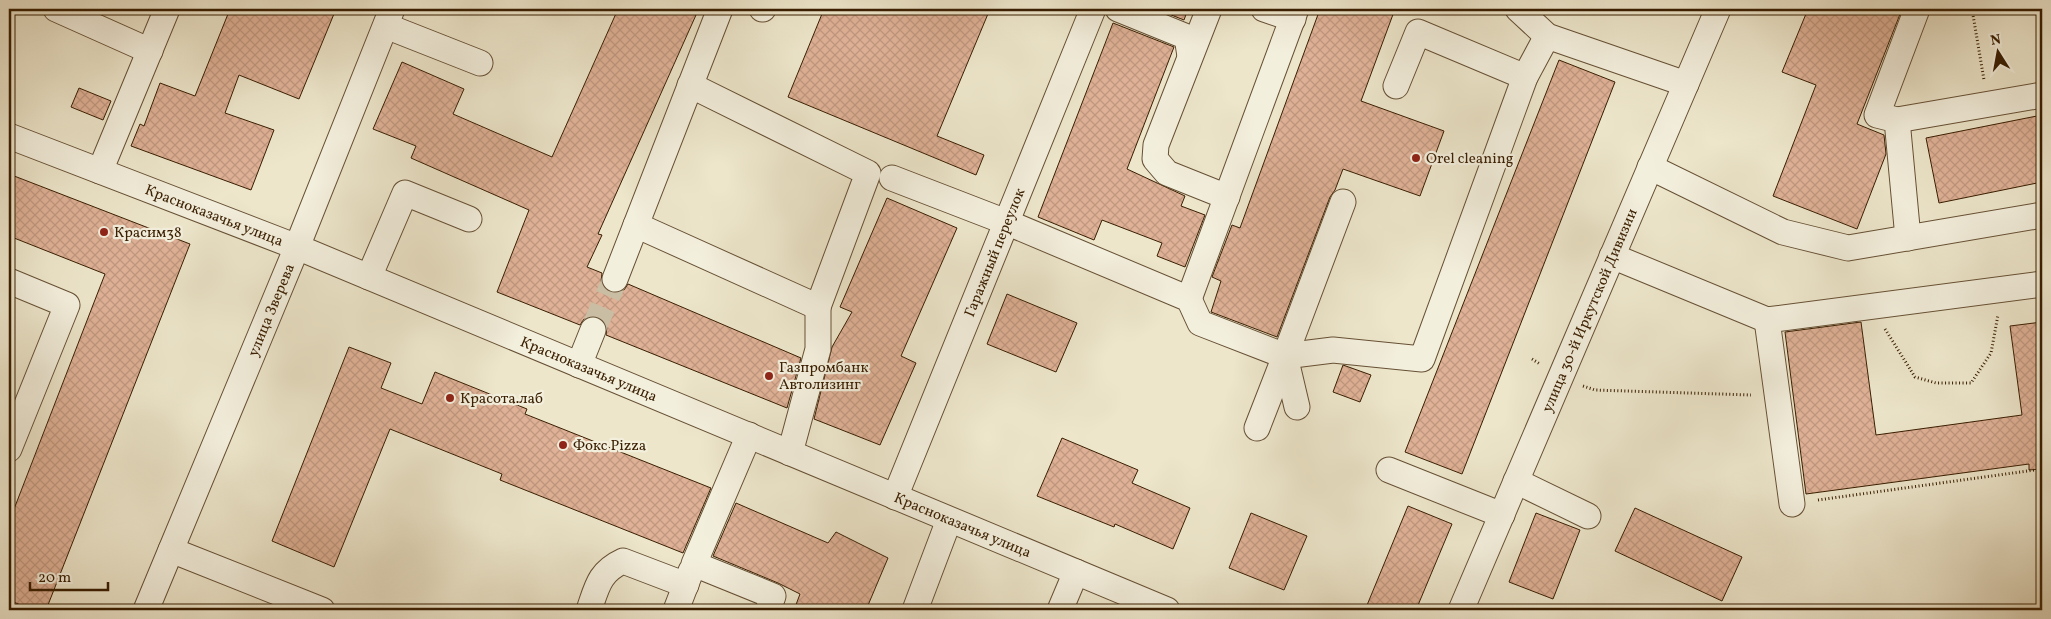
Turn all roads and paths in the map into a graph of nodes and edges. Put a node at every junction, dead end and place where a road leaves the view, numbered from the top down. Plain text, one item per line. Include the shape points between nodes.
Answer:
1 (56, 9) edge
2 (168, 9) edge
3 (720, 9) edge
4 (1093, 9) edge
5 (1118, 9) edge
6 (1208, 9) edge
7 (1264, 9) edge
8 (1518, 9) edge
9 (1718, 9) edge
10 (1917, 9) edge
11 (1972, 9) edge
12 (1294, 14) edge
13 (389, 17) edge
14 (1547, 36) junction
15 (150, 51) junction
16 (1190, 56) junction
17 (480, 63) dead end
18 (1525, 77) junction
19 (1686, 84) junction
20 (690, 85) junction
21 (1396, 86) dead end
22 (2042, 95) edge
23 (1988, 105) junction
24 (1897, 120) junction
25 (9, 136) edge
26 (1650, 167) junction
27 (100, 171) junction
28 (892, 178) dead end
29 (1227, 197) junction
30 (1343, 202) dead end
31 (2042, 215) edge
32 (469, 219) dead end
33 (1006, 222) junction
34 (636, 225) junction
35 (1908, 238) junction
36 (297, 246) junction
37 (1612, 256) junction
38 (369, 277) junction
39 (615, 278) tunnel mouth
40 (9, 281) edge
41 (2042, 284) edge
42 (2003, 289) junction
43 (1189, 300) junction
44 (1870, 305) junction
45 (818, 307) junction
46 (1767, 320) junction
47 (593, 330) tunnel mouth
48 (1284, 356) junction
49 (1532, 359) dead end
50 (579, 364) junction
51 (1562, 375) junction
52 (1777, 390) junction
53 (1296, 407) dead end
54 (1257, 428) dead end
55 (749, 435) junction
56 (9, 449) edge
57 (790, 453) junction
58 (2042, 469) edge
59 (1389, 470) dead end
60 (1516, 481) junction
61 (895, 497) junction
62 (1792, 504) joint
63 (1502, 515) junction
64 (1588, 516) dead end
65 (950, 520) junction
66 (171, 550) junction
67 (1076, 572) junction
68 (690, 574) junction
69 (146, 610) edge
70 (322, 610) edge
71 (589, 610) edge
72 (676, 610) edge
73 (768, 610) edge
74 (915, 610) edge
75 (1060, 610) edge
76 (1165, 610) edge
77 (1461, 610) edge

1 - 15 street
2 - 15 street
3 - 20 street
4 - 33 street, Гаражный переулок
5 - 16 street via 1188,36
6 - 16 street
7 - 12 street
8 - 14 street
9 - 19 street, улица 30-й Иркутской Дивизии
10 - 24 street via 1877,114
11 - 23 path
12 - 29 street
13 - 17 street
13 - 36 street, улица Зверева
14 - 18 street
14 - 19 street
15 - 27 street
16 - 29 street via 1156,144 1155,159 1167,173
18 - 21 street via 1418,32
18 - 48 street via 1422,359 1333,350
19 - 26 street, улица 30-й Иркутской Дивизии
20 - 34 street
20 - 45 street via 868,173
22 - 23 street
23 - 24 street
24 - 35 street
25 - 27 street, Красноказачья улица
26 - 35 street via 1783,232 1848,248
26 - 37 street, улица 30-й Иркутской Дивизии
27 - 36 street, Красноказачья улица
28 - 33 street
29 - 43 street
30 - 48 street
31 - 35 street
32 - 38 street via 405,193
33 - 43 street
33 - 61 street, Гаражный переулок
34 - 39 street
34 - 45 street
36 - 38 street, Красноказачья улица
36 - 66 street, улица Зверева
37 - 46 street
37 - 51 street, улица 30-й Иркутской Дивизии
38 - 50 street, Красноказачья улица
40 - 56 street via 67,305
41 - 42 street
42 - 44 street
42 - 44 path via 1991,353 1972,384 1936,383 1915,377
43 - 48 street via 1200,323
44 - 46 street
45 - 57 street via 818,349
46 - 52 street
47 - 50 street
48 - 53 street
48 - 54 street
49 - 51 path
50 - 55 street, Красноказачья улица
51 - 52 path via 1595,390 1749,396
51 - 60 street, улица 30-й Иркутской Дивизии
52 - 62 street
55 - 57 street, Красноказачья улица
55 - 68 street
57 - 61 street, Красноказачья улица
58 - 62 path
59 - 63 street
60 - 63 street, улица 30-й Иркутской Дивизии
60 - 64 street
61 - 65 street, Красноказачья улица
63 - 77 street, улица 30-й Иркутской Дивизии
65 - 67 street, Красноказачья улица
65 - 74 street
66 - 69 street, улица Зверева
66 - 70 street
67 - 75 street
67 - 76 street, Красноказачья улица
68 - 71 street via 623,561 612,566 601,578
68 - 72 street
68 - 73 street via 774,596

